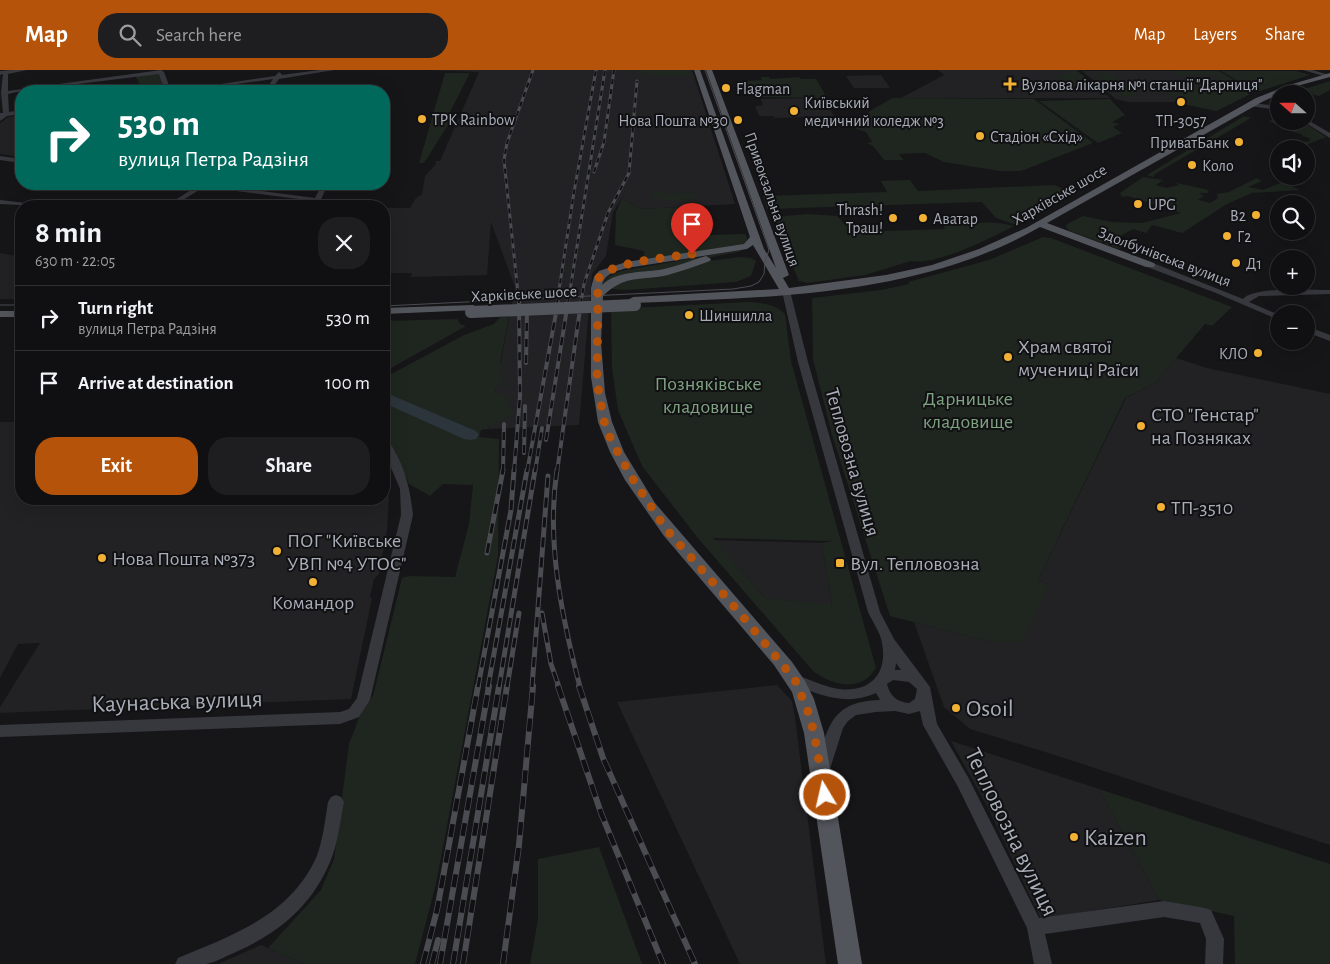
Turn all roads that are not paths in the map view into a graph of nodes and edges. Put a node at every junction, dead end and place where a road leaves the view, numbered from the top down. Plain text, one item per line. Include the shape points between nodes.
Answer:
1 (24, 70) edge
2 (277, 70) edge
3 (331, 70) edge
4 (697, 70) edge
5 (709, 70) edge
6 (1306, 70) edge
7 (3, 73) edge
8 (1329, 75) edge
9 (278, 77) junction
10 (64, 85) edge
11 (166, 85) edge
12 (220, 85) edge
13 (272, 85) edge
14 (15, 92) edge
15 (4, 93) junction
16 (1251, 105) junction
17 (1270, 107) edge
18 (15, 113) edge
19 (2, 116) edge
20 (1315, 127) edge
21 (1330, 136) edge
22 (0, 158) edge
23 (15, 160) edge
24 (194, 190) edge
25 (239, 190) edge
26 (179, 200) edge
27 (298, 200) edge
28 (0, 202) edge
29 (15, 204) edge
30 (1040, 224) junction
31 (755, 237) junction
32 (774, 246) junction
33 (759, 249) junction
34 (733, 254) junction
35 (1150, 265) joint
36 (772, 268) junction
37 (786, 291) junction
38 (1330, 292) edge
39 (598, 294) junction
40 (735, 295) junction
41 (634, 302) junction
42 (1244, 303) junction
43 (472, 310) junction
44 (390, 311) edge
45 (0, 314) edge
46 (15, 314) edge
47 (1270, 314) edge
48 (390, 316) edge
49 (1315, 332) edge
50 (1330, 338) edge
51 (390, 452) edge
52 (889, 642) junction
53 (914, 678) junction
54 (795, 680) junction
55 (881, 682) junction
56 (924, 693) junction
57 (899, 707) junction
58 (930, 725) junction
59 (0, 731) edge
60 (822, 777) junction
61 (336, 802) dead end
62 (1035, 927) junction
63 (184, 964) edge
64 (850, 964) edge
65 (1043, 964) edge
66 (1214, 964) edge

1 - 7 street
2 - 9 street
3 - 9 street
4 - 31 main road, Привокзальна вулиця
5 - 32 main road, Привокзальна вулиця
6 - 8 street
7 - 15 street
8 - 16 main road, Харківське шосе via 1291,86
9 - 12 street
9 - 13 street
10 - 11 street via 162,72
14 - 15 street
15 - 19 street
16 - 17 street
16 - 30 main road, Харківське шосе
18 - 19 street
20 - 21 street
22 - 23 street
24 - 26 street
25 - 27 street
28 - 29 street
30 - 35 main road, Здолбунівська вулиця
30 - 37 main road, Харківське шосе via 1000,244 936,266 863,282
31 - 33 main road, Привокзальна вулиця
31 - 39 main road via 747,246 608,270 598,278
32 - 33 main road
32 - 37 main road, Привокзальна вулиця
33 - 34 main road
33 - 36 main road, Привокзальна вулиця
34 - 36 main road via 757,257
34 - 39 main road via 666,272 620,278
35 - 42 street, Здолбунівська вулиця
36 - 37 main road, Привокзальна вулиця
36 - 40 main road, Привокзальна вулиця via 768,281
37 - 40 main road, Харківське шосе
37 - 41 main road, Харківське шосе via 774,295
37 - 52 street, Тепловозна вулиця via 874,612
38 - 42 street via 1258,294
39 - 54 main road via 597,382 607,428 620,460 666,529
40 - 41 main road, Харківське шосе
41 - 43 main road, Харківське шосе, bridge
42 - 47 street, Здолбунівська вулиця
43 - 44 main road, Харківське шосе
43 - 48 main road, Харківське шосе
45 - 46 main road
49 - 50 street
51 - 59 street, Каунаська вулиця via 405,489 407,515 363,700 354,713 340,718
52 - 53 street, Тепловозна вулиця
52 - 55 street, Тепловозна вулиця via 888,671
53 - 55 street via 898,674
53 - 56 street
54 - 55 street via 840,695 861,693
54 - 60 main road via 809,714
55 - 57 street via 884,698
56 - 57 street via 921,703 916,706
56 - 58 street, Тепловозна вулиця
57 - 58 street, Тепловозна вулиця via 915,713
57 - 60 street via 859,707 841,717
58 - 62 street, Тепловозна вулиця via 963,782
60 - 64 main road
61 - 63 street via 323,860 307,891 286,913 257,934
62 - 65 street, Тепловозна вулиця
62 - 66 street via 1164,909 1205,916 1215,939

